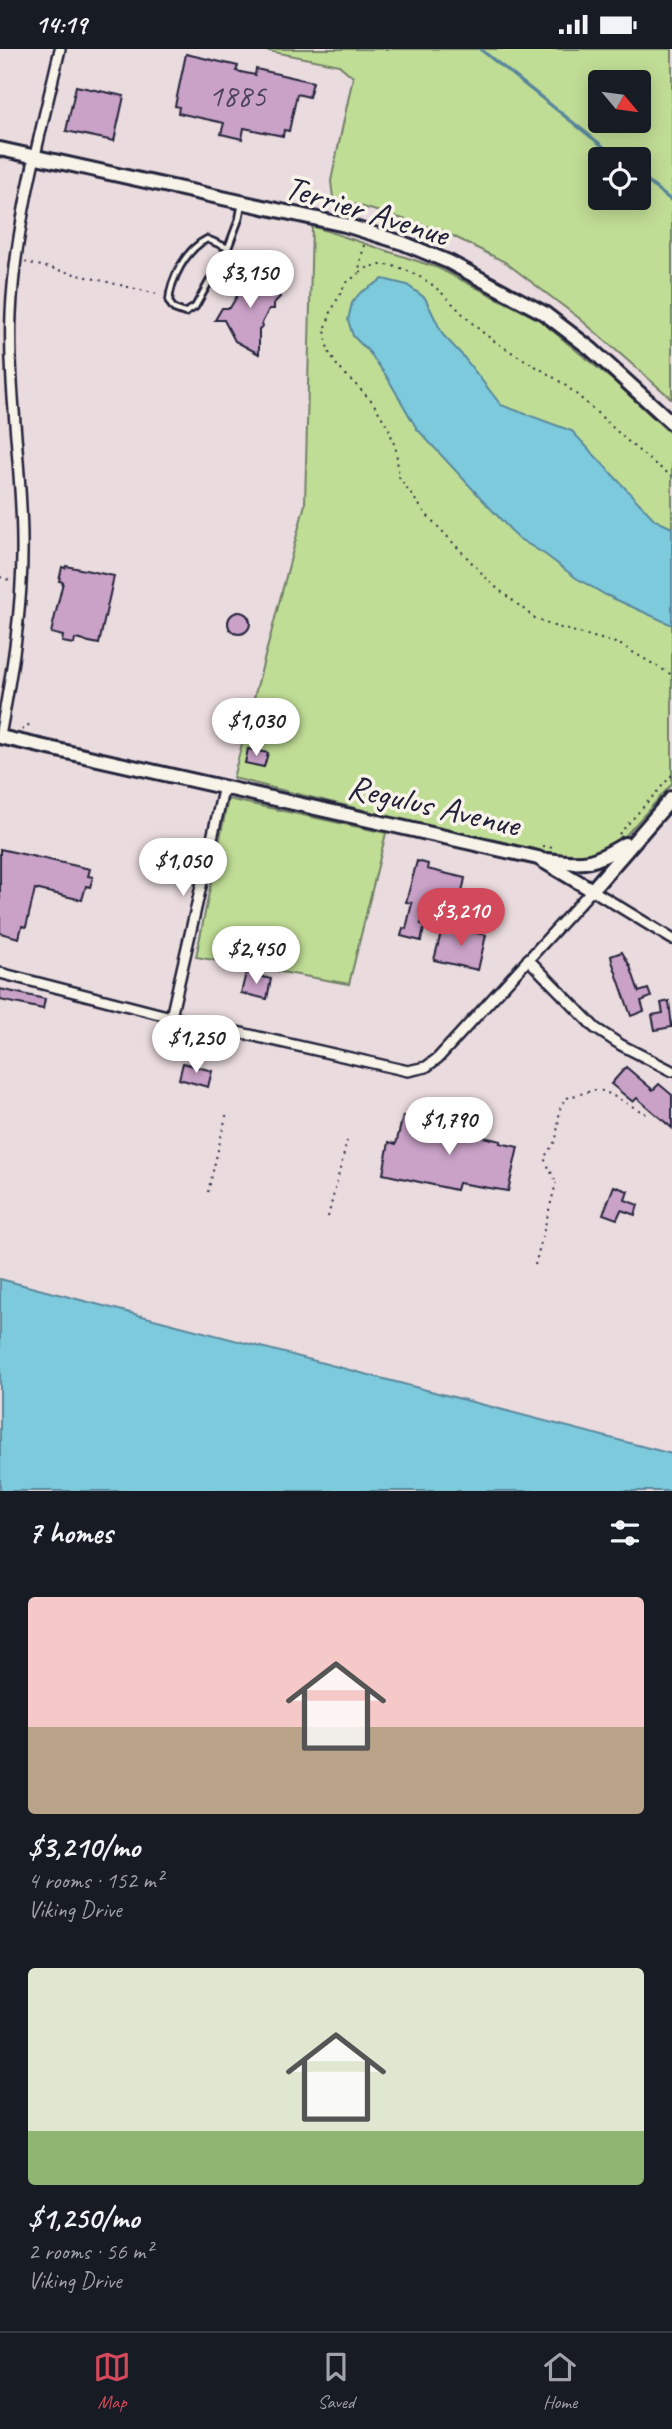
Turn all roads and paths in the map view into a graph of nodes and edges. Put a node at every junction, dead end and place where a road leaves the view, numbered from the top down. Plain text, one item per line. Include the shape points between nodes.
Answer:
1 (60, 49) edge
2 (0, 149) edge
3 (36, 157) junction
4 (242, 202) junction
5 (364, 244) dead end
6 (228, 248) junction
7 (24, 262) dead end
8 (358, 274) junction
9 (157, 294) dead end
10 (672, 423) edge
11 (672, 476) edge
12 (672, 675) edge
13 (32, 723) dead end
14 (15, 734) dead end
15 (0, 737) edge
16 (672, 775) edge
17 (224, 786) junction
18 (672, 798) edge
19 (638, 837) junction
20 (613, 841) dead end
21 (560, 850) dead end
22 (540, 852) junction
23 (592, 890) junction
24 (672, 939) edge
25 (528, 959) junction
26 (0, 973) edge
27 (172, 1017) junction
28 (672, 1070) edge
29 (227, 1112) dead end
30 (650, 1117) dead end
31 (346, 1141) dead end
32 (208, 1192) dead end
33 (328, 1217) dead end
34 (535, 1265) dead end

1 - 3 street
2 - 3 street, Terrier Avenue
3 - 4 street, Terrier Avenue
3 - 15 street via 13,291 12,381 22,568
4 - 6 lane
4 - 10 street, Terrier Avenue via 345,225 449,262 544,313
5 - 8 path
6 - 6 lane via 206,239 198,243 169,291 174,309 185,313 195,306
7 - 9 path
8 - 11 path via 367,267 391,265 433,285 480,331 568,388 637,451
8 - 12 path via 345,284 331,312 325,330 328,351 372,401 389,429 399,477 426,514 493,585 536,619 619,644
13 - 14 path
15 - 17 street, Regulus Avenue
16 - 20 path
17 - 22 street, Regulus Avenue
17 - 27 street
18 - 19 street
19 - 22 street via 590,863 576,864
19 - 23 street
21 - 22 path
22 - 23 street, Regulus Avenue
23 - 24 street, Regulus Avenue
23 - 25 street
25 - 27 street via 438,1058 417,1070
25 - 28 street via 595,1028
26 - 27 street
29 - 32 path
30 - 34 path via 604,1091 564,1100 556,1140 544,1158 555,1182
31 - 33 path

